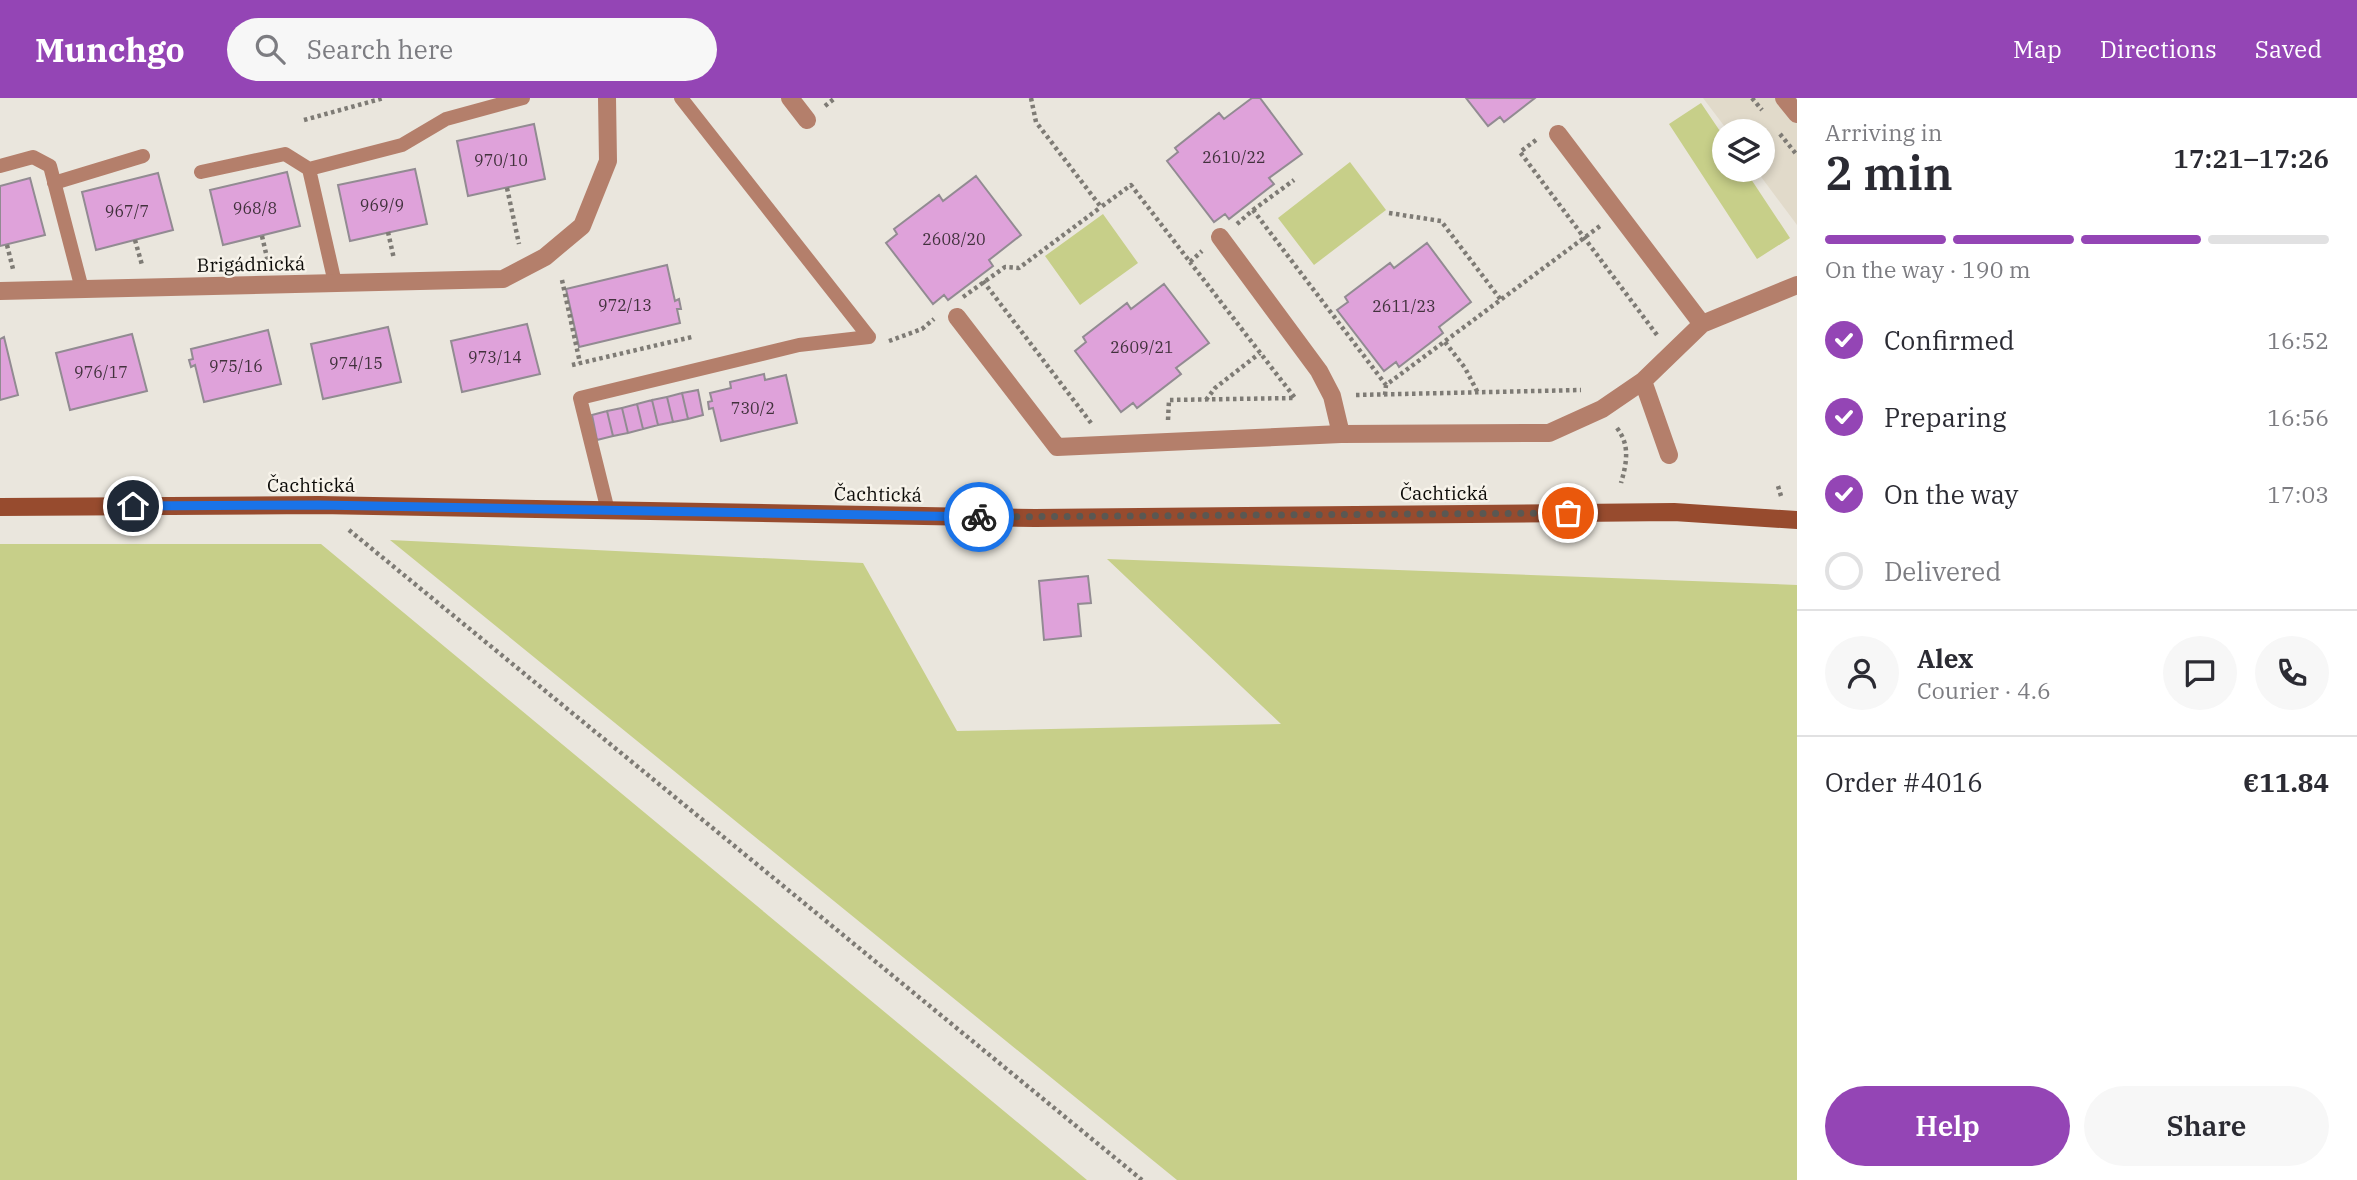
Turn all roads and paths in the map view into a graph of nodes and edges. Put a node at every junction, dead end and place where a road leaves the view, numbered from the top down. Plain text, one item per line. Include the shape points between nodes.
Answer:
1 (384, 98) edge
2 (523, 98) edge
3 (607, 98) edge
4 (681, 98) edge
5 (790, 98) edge
6 (1031, 98) edge
7 (1784, 98) edge
8 (1797, 114) edge
9 (304, 120) dead end
10 (807, 120) dead end
11 (1558, 134) joint
12 (143, 156) dead end
13 (0, 166) edge
14 (309, 169) junction
15 (201, 172) dead end
16 (1294, 180) dead end
17 (54, 183) junction
18 (507, 188) dead end
19 (1101, 207) junction
20 (1253, 210) junction
21 (1389, 213) dead end
22 (1618, 213) junction
23 (388, 232) dead end
24 (262, 236) dead end
25 (1220, 237) junction
26 (1585, 237) junction
27 (135, 240) dead end
28 (6, 245) dead end
29 (520, 248) dead end
30 (1189, 262) junction
31 (395, 263) dead end
32 (268, 267) dead end
33 (143, 270) dead end
34 (13, 273) dead end
35 (562, 280) dead end
36 (984, 281) junction
37 (335, 283) junction
38 (1797, 285) edge
39 (82, 289) junction
40 (0, 291) edge
41 (1501, 300) junction
42 (954, 312) junction
43 (1702, 324) junction
44 (692, 337) dead end
45 (887, 342) dead end
46 (1445, 342) junction
47 (1649, 344) dead end
48 (1260, 353) junction
49 (580, 363) junction
50 (572, 365) dead end
51 (1643, 381) junction
52 (1386, 385) junction
53 (1478, 393) junction
54 (1355, 395) dead end
55 (1385, 395) junction
56 (1206, 400) junction
57 (1602, 409) junction
58 (1156, 424) dead end
59 (1093, 425) dead end
60 (1340, 434) junction
61 (1669, 455) dead end
62 (1621, 483) dead end
63 (319, 505) junction
64 (0, 507) edge
65 (607, 511) junction
66 (1797, 520) edge
67 (1142, 1180) edge

1 - 9 path
2 - 14 lane via 446,119 402,145
3 - 37 street, Brigádnická via 608,161 582,226 545,257 503,279
4 - 65 lane via 869,337 799,345 580,398
5 - 10 street
6 - 19 path via 1036,122
7 - 8 street
11 - 22 street
11 - 26 path via 1550,123 1520,152
12 - 17 lane
13 - 17 lane via 33,157 50,166
14 - 15 lane via 285,154
14 - 37 lane
16 - 20 path
17 - 39 lane
18 - 29 path
19 - 30 path via 1131,185
19 - 36 path via 1019,268 1005,267
20 - 25 path
20 - 52 path
21 - 41 path via 1441,221
22 - 26 path
22 - 43 street
23 - 31 path
24 - 32 path
25 - 30 path
25 - 60 street via 1320,371 1332,396
26 - 41 path
26 - 47 path via 1658,333
27 - 33 path
28 - 34 path
30 - 48 path
35 - 49 path
36 - 42 path
36 - 59 path
37 - 39 street, Brigádnická
38 - 43 street
39 - 40 street, Brigádnická
41 - 46 path
42 - 45 path
42 - 60 street via 1057,447
43 - 51 street
44 - 49 path
46 - 52 path
46 - 53 path
48 - 56 path
48 - 56 path via 1295,398
49 - 50 path
51 - 57 street
51 - 61 street
52 - 55 path
53 - 55 path
53 - 57 path via 1588,390
54 - 55 path
56 - 58 path via 1169,400 1168,423
57 - 60 street via 1549,433
57 - 62 path via 1626,440
63 - 64 main road, Čachtická
63 - 65 main road, Čachtická
63 - 67 path
65 - 66 main road, Čachtická via 1035,518 1674,512

